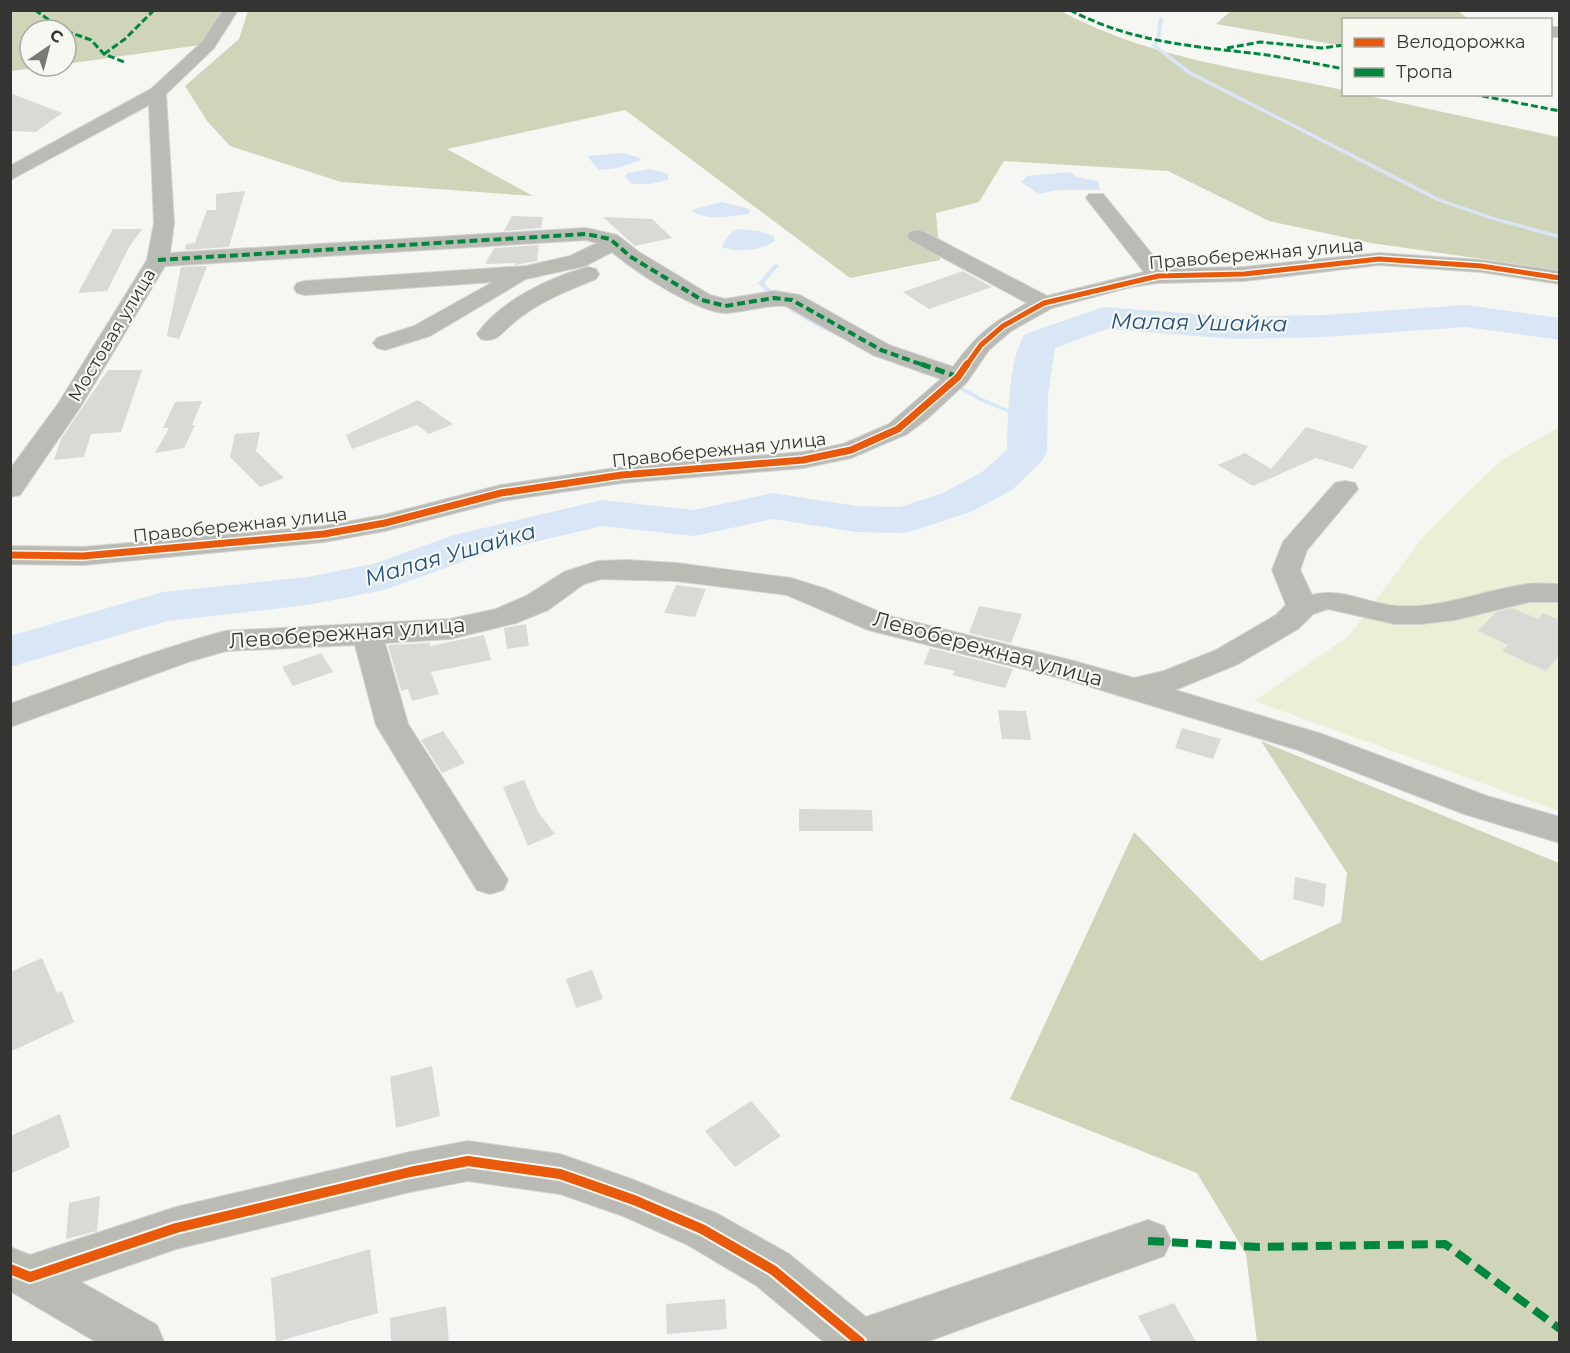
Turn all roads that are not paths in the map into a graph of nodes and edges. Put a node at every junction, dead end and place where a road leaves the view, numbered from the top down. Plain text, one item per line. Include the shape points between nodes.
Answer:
1 (231, 10) edge
2 (157, 93) junction
3 (10, 174) edge
4 (1096, 198) dead end
5 (492, 223) dead end
6 (917, 236) dead end
7 (478, 240) junction
8 (622, 250) junction
9 (158, 260) junction
10 (526, 273) junction
11 (1158, 276) junction
12 (1560, 278) edge
13 (305, 288) dead end
14 (1044, 303) junction
15 (489, 334) dead end
16 (385, 343) dead end
17 (958, 377) junction
18 (10, 489) edge
19 (1345, 489) dead end
20 (10, 555) edge
21 (1560, 593) edge
22 (1302, 607) junction
23 (368, 636) junction
24 (1134, 688) junction
25 (10, 716) edge
26 (1560, 830) edge
27 (490, 880) dead end
28 (1148, 1241) dead end
29 (20, 1273) edge
30 (140, 1342) edge
31 (861, 1342) edge

1 - 2 street via 208,45
2 - 3 street
2 - 9 street, Мостовая улица via 164,222
4 - 11 street
5 - 7 street
6 - 14 street
7 - 8 street via 586,234 610,239
7 - 9 street
8 - 10 street
8 - 15 street via 514,309
8 - 17 street via 702,300 725,306 774,298 792,300 881,350
9 - 18 street, Мостовая улица via 69,406
10 - 13 street
10 - 16 street via 500,284 422,331
11 - 12 street, Правобережная улица via 1245,274 1379,259 1481,266
11 - 14 street, Правобережная улица
14 - 17 street, Правобережная улица via 996,332 981,345
17 - 20 street, Правобережная улица via 898,429 851,450 804,460 622,475 501,493 385,523 324,534 82,556
19 - 22 street via 1293,548 1286,570
21 - 22 street via 1529,593 1455,611 1420,615 1395,615 1328,600
22 - 24 street via 1287,622 1227,657 1172,680
23 - 24 street, Левобережная улица via 450,629 505,616 537,603 574,578 598,570 667,571 791,587 879,623
23 - 25 street, Левобережная улица via 225,641
23 - 27 street via 392,725
24 - 26 street, Левобережная улица via 1310,742 1392,776
28 - 31 street
29 - 30 street
29 - 31 street via 176,1228 468,1161 560,1174 702,1228 772,1270

